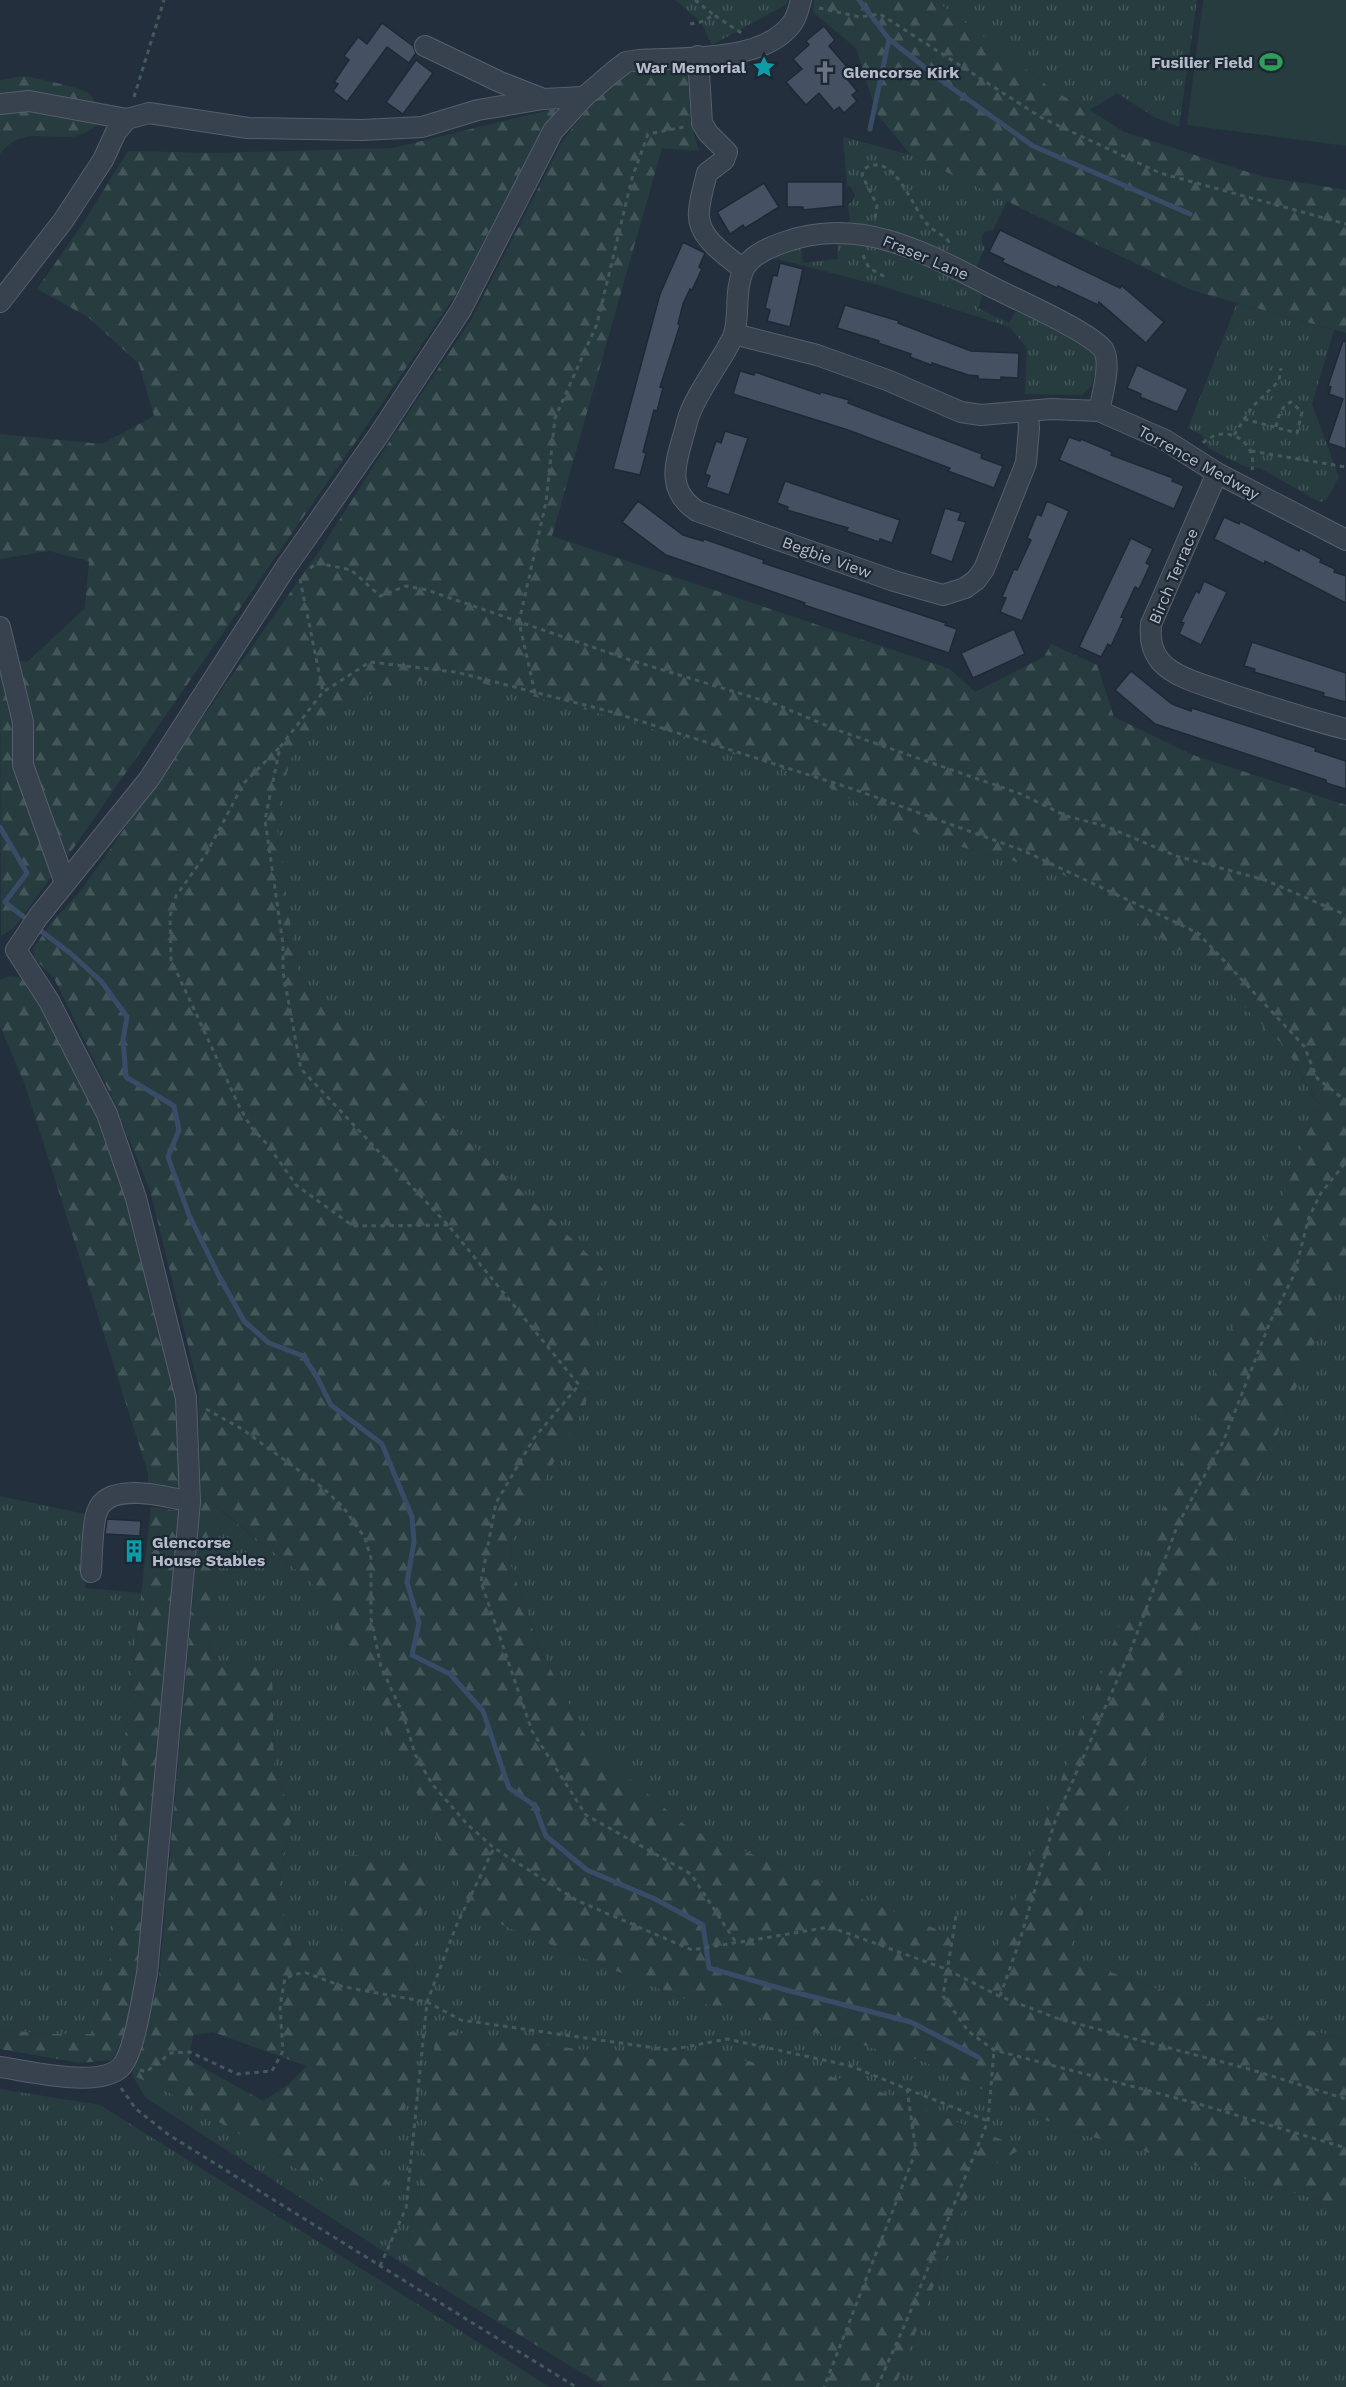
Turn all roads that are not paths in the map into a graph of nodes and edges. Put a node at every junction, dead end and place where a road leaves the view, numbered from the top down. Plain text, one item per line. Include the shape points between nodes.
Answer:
1 (801, 2) edge
2 (425, 46) dead end
3 (698, 56) junction
4 (584, 97) junction
5 (543, 99) junction
6 (0, 104) edge
7 (128, 119) junction
8 (743, 270) junction
9 (2, 295) edge
10 (734, 334) junction
11 (1099, 411) junction
12 (1028, 412) junction
13 (1217, 473) junction
14 (1346, 538) edge
15 (0, 627) edge
16 (1346, 729) edge
17 (65, 883) junction
18 (190, 1502) junction
19 (91, 1572) dead end
20 (0, 2067) edge

1 - 3 street via 792,22 756,48
2 - 5 street
3 - 4 street via 626,62
3 - 8 street via 702,123 727,152 724,160 707,173 699,213 701,226 715,246
4 - 5 street
4 - 17 street via 553,131 461,310 292,572 150,779
5 - 7 street via 478,110 422,127 362,130 248,128 149,113
6 - 7 street via 29,101
7 - 9 street via 116,132 103,160 63,221
8 - 10 street
8 - 11 street, Fraser Lane via 766,249 813,234 868,234 890,239 971,276 1092,340 1107,360
10 - 12 street, Torrence Medway via 817,355 961,412
10 - 12 street, Begbie View via 688,417 675,472 674,483 680,496 697,511 894,582 943,595 965,588 984,569 1026,463
11 - 12 street, Torrence Medway
11 - 13 street, Torrence Medway via 1165,440
13 - 14 street, Torrence Medway
13 - 16 street, Birch Terrace via 1151,624 1153,651 1163,664 1191,680 1294,716
15 - 17 street via 23,722 23,765
17 - 18 street via 16,950 50,1001 107,1114 136,1198 186,1398
18 - 19 street via 134,1493 110,1496 97,1511
18 - 20 street via 147,1974 130,2049 117,2070 78,2078

